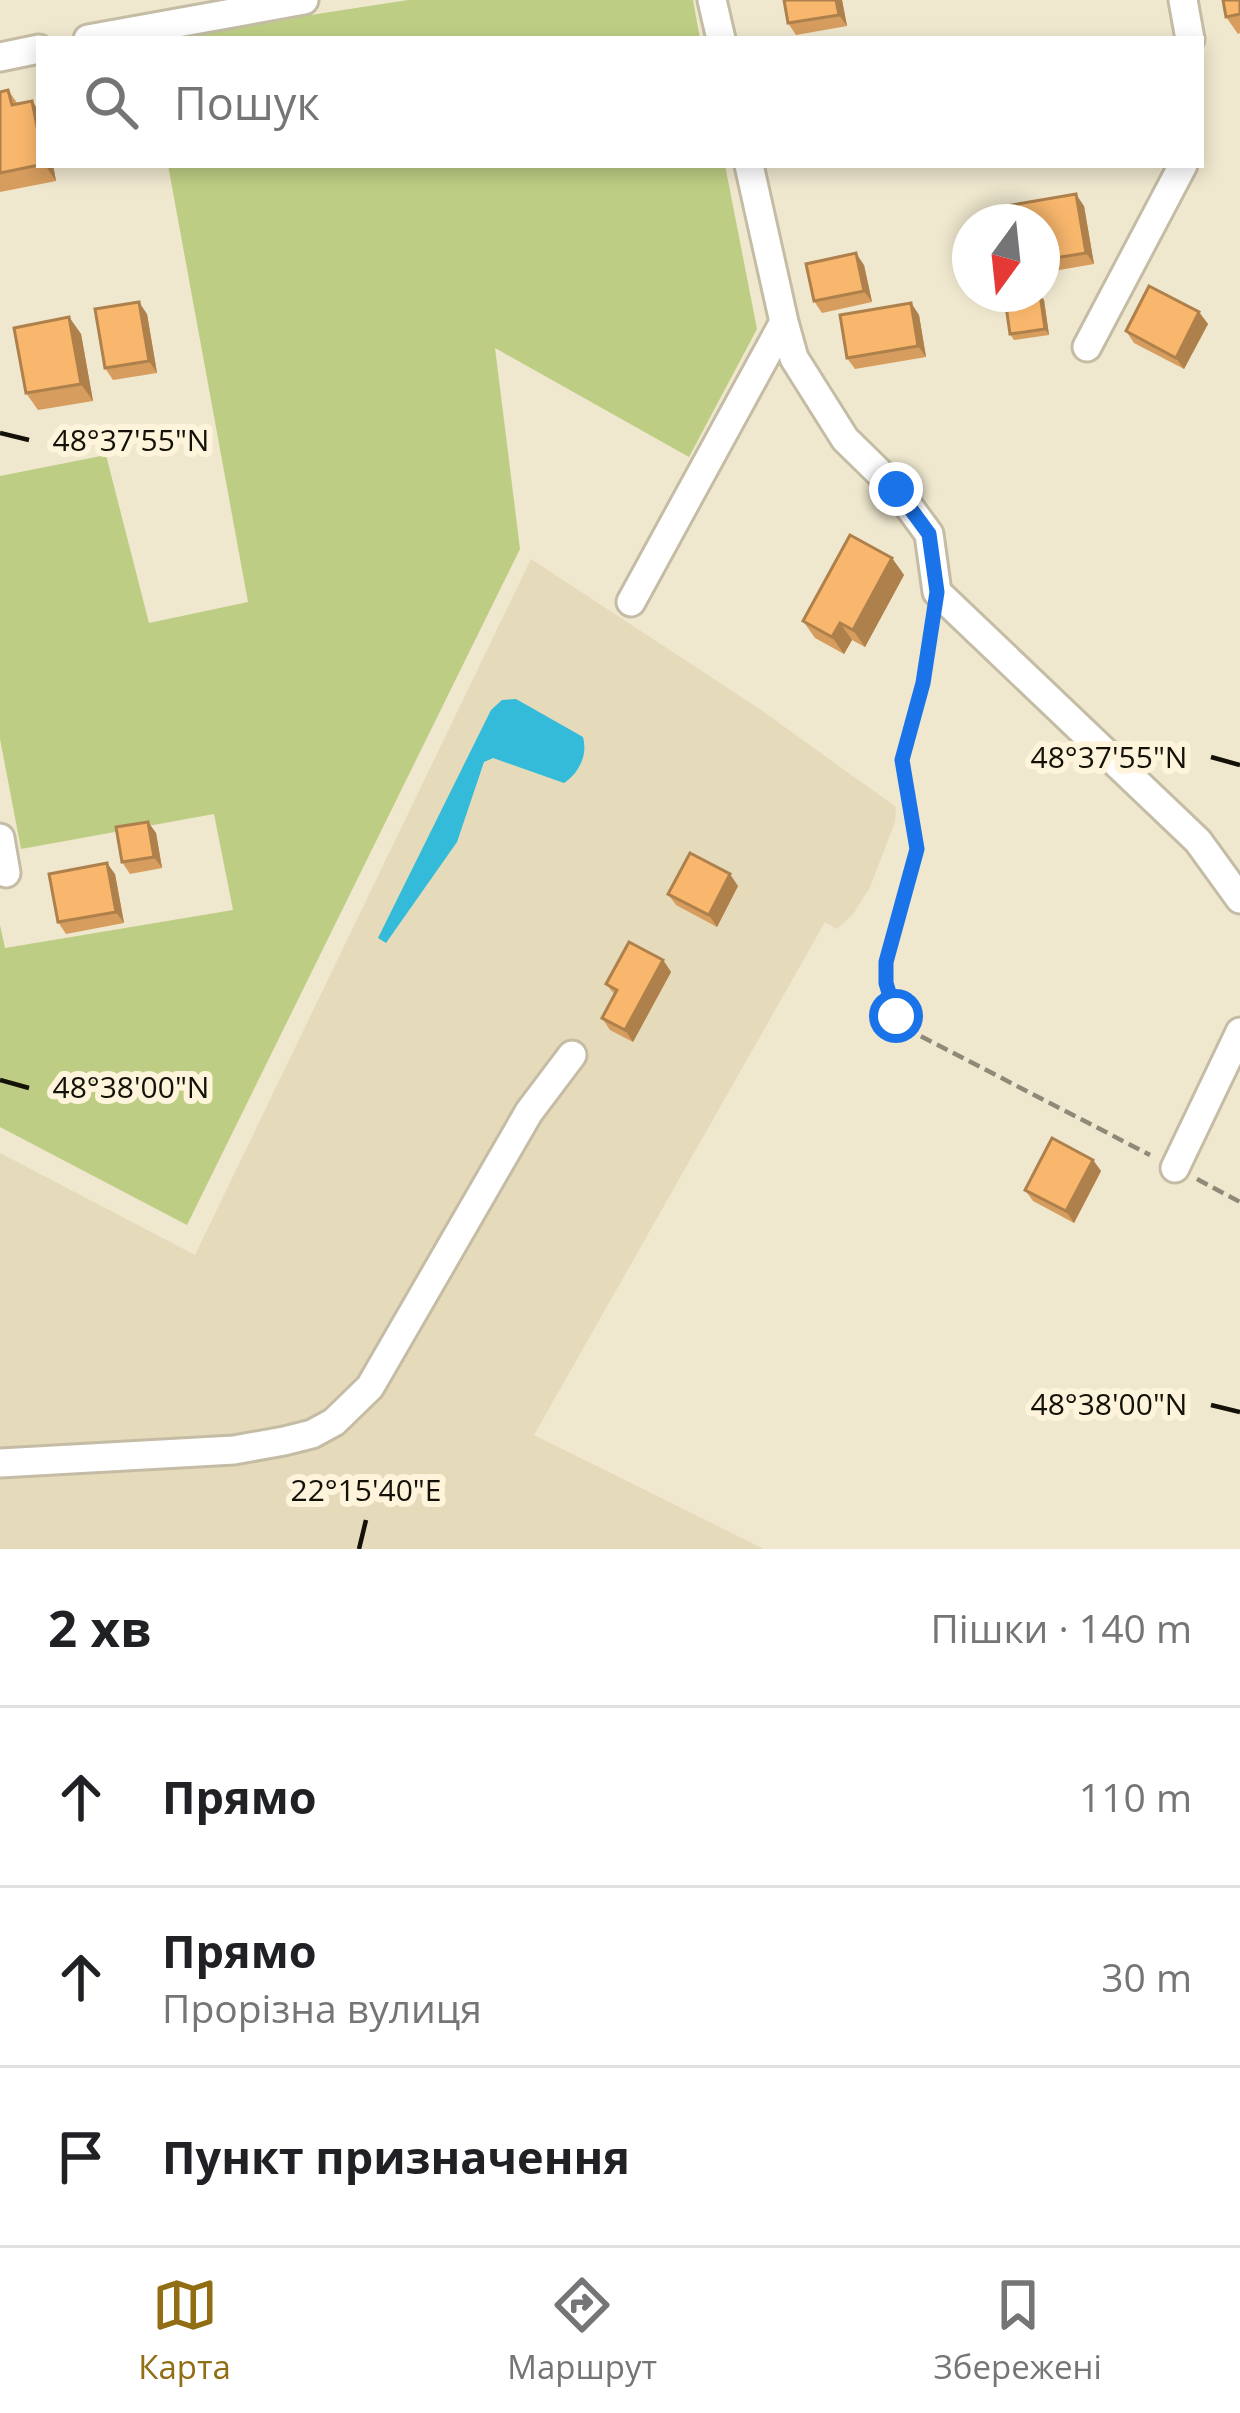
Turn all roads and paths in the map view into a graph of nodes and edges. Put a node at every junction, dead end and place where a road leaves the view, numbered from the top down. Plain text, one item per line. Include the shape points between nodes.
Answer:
1 (304, 0) edge
2 (712, 0) edge
3 (1183, 0) edge
4 (158, 12) edge
5 (96, 36) edge
6 (720, 36) edge
7 (1189, 36) edge
8 (36, 50) edge
9 (0, 57) edge
10 (750, 168) edge
11 (1181, 168) edge
12 (784, 322) junction
13 (1087, 347) dead end
14 (937, 592) junction
15 (632, 602) dead end
16 (0, 838) edge
17 (6, 873) dead end
18 (1240, 899) edge
19 (1240, 1032) edge
20 (572, 1055) dead end
21 (1174, 1168) junction
22 (1240, 1202) edge
23 (0, 1463) edge

1 - 4 street
2 - 6 street
3 - 7 street
4 - 5 street
8 - 9 street
10 - 12 street
11 - 13 street
12 - 14 street via 794,358 845,440 929,534
12 - 15 street
14 - 18 street via 1198,841
14 - 21 path via 902,760 917,849 886,962 896,1016 909,1030
16 - 17 street
19 - 21 street
20 - 23 street via 529,1112 370,1388 334,1422 234,1450
21 - 22 path

